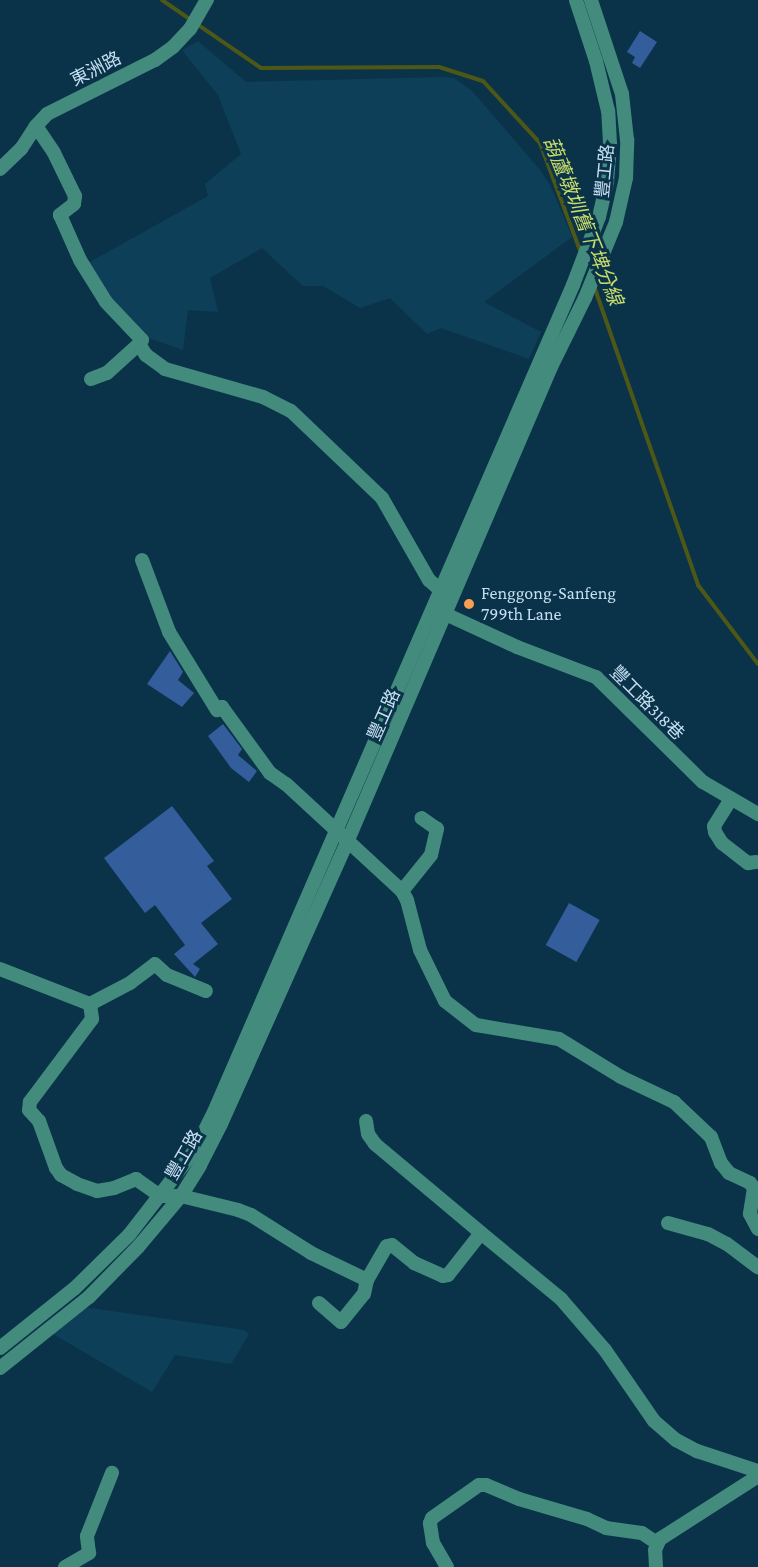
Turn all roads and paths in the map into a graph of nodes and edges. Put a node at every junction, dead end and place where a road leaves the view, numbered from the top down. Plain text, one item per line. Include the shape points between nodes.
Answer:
1 (207, 0) edge
2 (576, 0) edge
3 (591, 0) edge
4 (36, 126) junction
5 (0, 169) edge
6 (139, 344) junction
7 (91, 379) dead end
8 (142, 560) dead end
9 (440, 592) junction
10 (454, 599) junction
11 (433, 608) junction
12 (447, 615) junction
13 (731, 799) junction
14 (758, 814) edge
15 (421, 818) dead end
16 (336, 831) junction
17 (348, 840) junction
18 (756, 862) dead end
19 (402, 891) junction
20 (0, 969) edge
21 (206, 991) dead end
22 (90, 1004) junction
23 (366, 1121) dead end
24 (160, 1196) junction
25 (181, 1196) junction
26 (668, 1223) dead end
27 (758, 1229) edge
28 (481, 1233) junction
29 (758, 1267) edge
30 (367, 1280) junction
31 (319, 1303) dead end
32 (0, 1348) edge
33 (0, 1368) edge
34 (112, 1473) dead end
35 (758, 1474) edge
36 (657, 1543) junction
37 (65, 1567) edge
38 (447, 1567) edge
39 (656, 1567) edge

1 - 4 street, 東洲路 via 194,23 155,60 54,110
2 - 9 street, 豐工路 via 608,111 607,181 573,285
3 - 10 street, 豐工路 via 622,94 626,178 616,222
4 - 5 street, 東洲路 via 21,149
4 - 6 street via 75,196 75,204 60,215 80,260 106,302 142,340
6 - 7 street via 106,373
6 - 9 street via 151,360 165,369 263,397 291,411 382,498 429,580
8 - 16 street via 169,632 217,710 222,707 270,773
9 - 10 street
9 - 11 street, 豐工路
10 - 12 street, 豐工路
11 - 12 street, 豐工路318巷
11 - 16 street, 豐工路
12 - 13 street, 豐工路318巷 via 517,648 596,677 687,769
12 - 17 street, 豐工路
13 - 14 street, 豐工路318巷
13 - 18 street via 714,826 715,832 722,843 748,863
15 - 19 street via 437,829 431,855
16 - 17 street
16 - 24 street, 豐工路 via 214,1112 195,1150
17 - 19 street
17 - 25 street, 豐工路 via 221,1124
19 - 27 street via 420,950 438,992 450,1007 476,1025 554,1037 639,1087 674,1102 711,1137 729,1173 754,1188 750,1214
20 - 22 street
21 - 22 street via 166,975 155,963 130,983
22 - 24 street via 92,1019 37,1091 29,1110 39,1121 61,1175 98,1191 136,1179
23 - 28 street via 375,1144
24 - 25 street
24 - 32 street, 豐工路 via 129,1235 75,1288
25 - 30 street via 251,1215
25 - 33 street, 豐工路 via 89,1297
26 - 29 street via 708,1234
28 - 30 street via 448,1275 414,1263 392,1245 387,1246
28 - 35 street via 561,1299 605,1350 654,1421 675,1440
30 - 31 street via 364,1294 341,1322
34 - 37 street via 87,1536 89,1553
35 - 36 street
36 - 38 street via 642,1533 606,1528 479,1485 430,1522 433,1543
36 - 39 street

